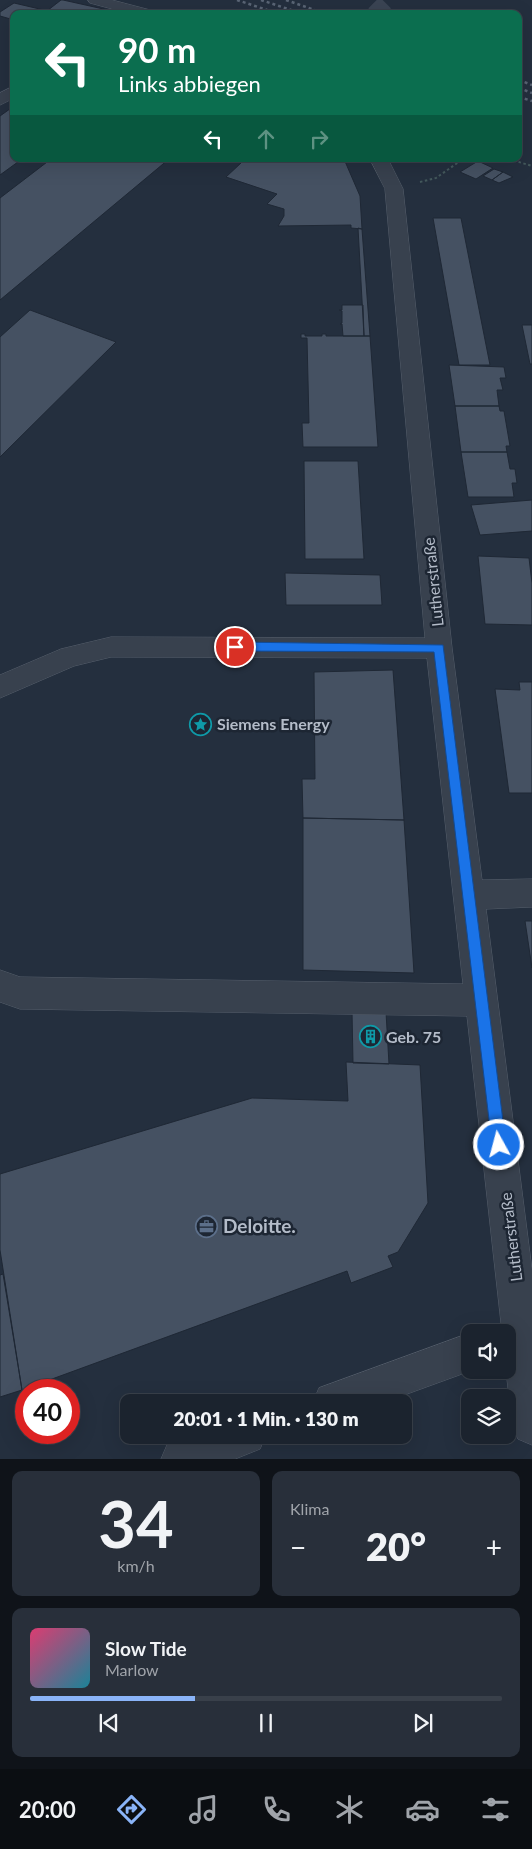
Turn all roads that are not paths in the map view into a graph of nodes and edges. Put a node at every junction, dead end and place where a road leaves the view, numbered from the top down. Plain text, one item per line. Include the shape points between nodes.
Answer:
1 (95, 0) edge
2 (134, 10) edge
3 (380, 162) edge
4 (439, 648) junction
5 (0, 687) edge
6 (532, 893) edge
7 (468, 895) junction
8 (0, 986) edge
9 (481, 1000) junction
10 (521, 1334) edge
11 (461, 1355) edge
12 (355, 1394) edge
13 (532, 1425) edge
14 (222, 1444) edge
15 (181, 1459) edge

1 - 2 street
3 - 4 street, Lutherstraße via 394,190
4 - 5 street via 111,647 70,656
4 - 7 street, Lutherstraße
6 - 7 street
7 - 9 street, Lutherstraße
8 - 9 street via 20,993
9 - 10 street, Lutherstraße
10 - 13 street, Lutherstraße
11 - 12 street
14 - 15 street

